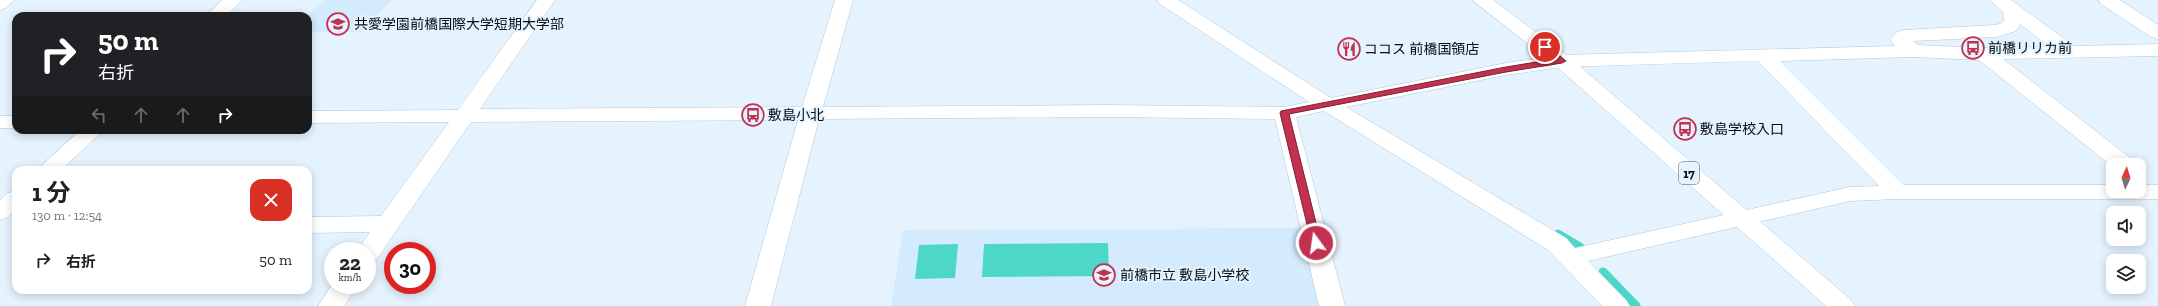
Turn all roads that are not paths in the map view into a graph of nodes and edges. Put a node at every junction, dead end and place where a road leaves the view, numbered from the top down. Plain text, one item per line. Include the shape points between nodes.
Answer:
1 (5, 0) edge
2 (233, 0) edge
3 (546, 0) edge
4 (844, 0) edge
5 (1166, 0) edge
6 (1481, 0) edge
7 (1494, 0) edge
8 (2107, 0) edge
9 (0, 4) edge
10 (2006, 5) edge
11 (220, 12) edge
12 (2158, 33) edge
13 (1536, 40) junction
14 (2158, 50) edge
15 (1913, 51) junction
16 (2068, 51) junction
17 (1762, 54) junction
18 (1984, 54) junction
19 (1562, 61) junction
20 (1328, 105) junction
21 (1284, 113) junction
22 (810, 114) junction
23 (463, 116) junction
24 (312, 117) edge
25 (0, 122) edge
26 (12, 122) edge
27 (88, 134) edge
28 (2116, 158) edge
29 (52, 166) edge
30 (2146, 182) edge
31 (1898, 192) junction
32 (2158, 192) edge
33 (12, 202) edge
34 (0, 212) edge
35 (1741, 218) junction
36 (388, 224) junction
37 (312, 225) edge
38 (375, 242) edge
39 (1571, 257) junction
40 (339, 294) edge
41 (331, 306) edge
42 (758, 306) edge
43 (1332, 306) edge
44 (1617, 306) edge
45 (1842, 306) edge

1 - 9 main road
2 - 11 main road
3 - 23 main road
4 - 22 main road
5 - 20 main road
6 - 13 main road, 17
7 - 13 main road, 17
8 - 12 main road
10 - 15 main road via 2013,20 2009,27 1997,31 1904,36 1900,39
10 - 16 main road
13 - 19 main road, 17
14 - 16 main road
15 - 17 main road
15 - 18 main road
16 - 18 main road
17 - 19 main road
17 - 31 main road
18 - 28 main road
19 - 20 main road via 1506,69
19 - 35 main road, 17
20 - 21 main road
20 - 39 main road via 1538,231
21 - 22 main road via 1106,111
21 - 43 main road
22 - 23 main road
22 - 42 main road
23 - 24 main road
23 - 36 main road
25 - 26 main road
27 - 29 main road
30 - 32 main road
31 - 32 main road
31 - 35 main road via 1839,196
33 - 34 main road
35 - 39 main road
35 - 45 main road, 17
36 - 37 main road
36 - 38 main road
39 - 44 main road
40 - 41 main road

